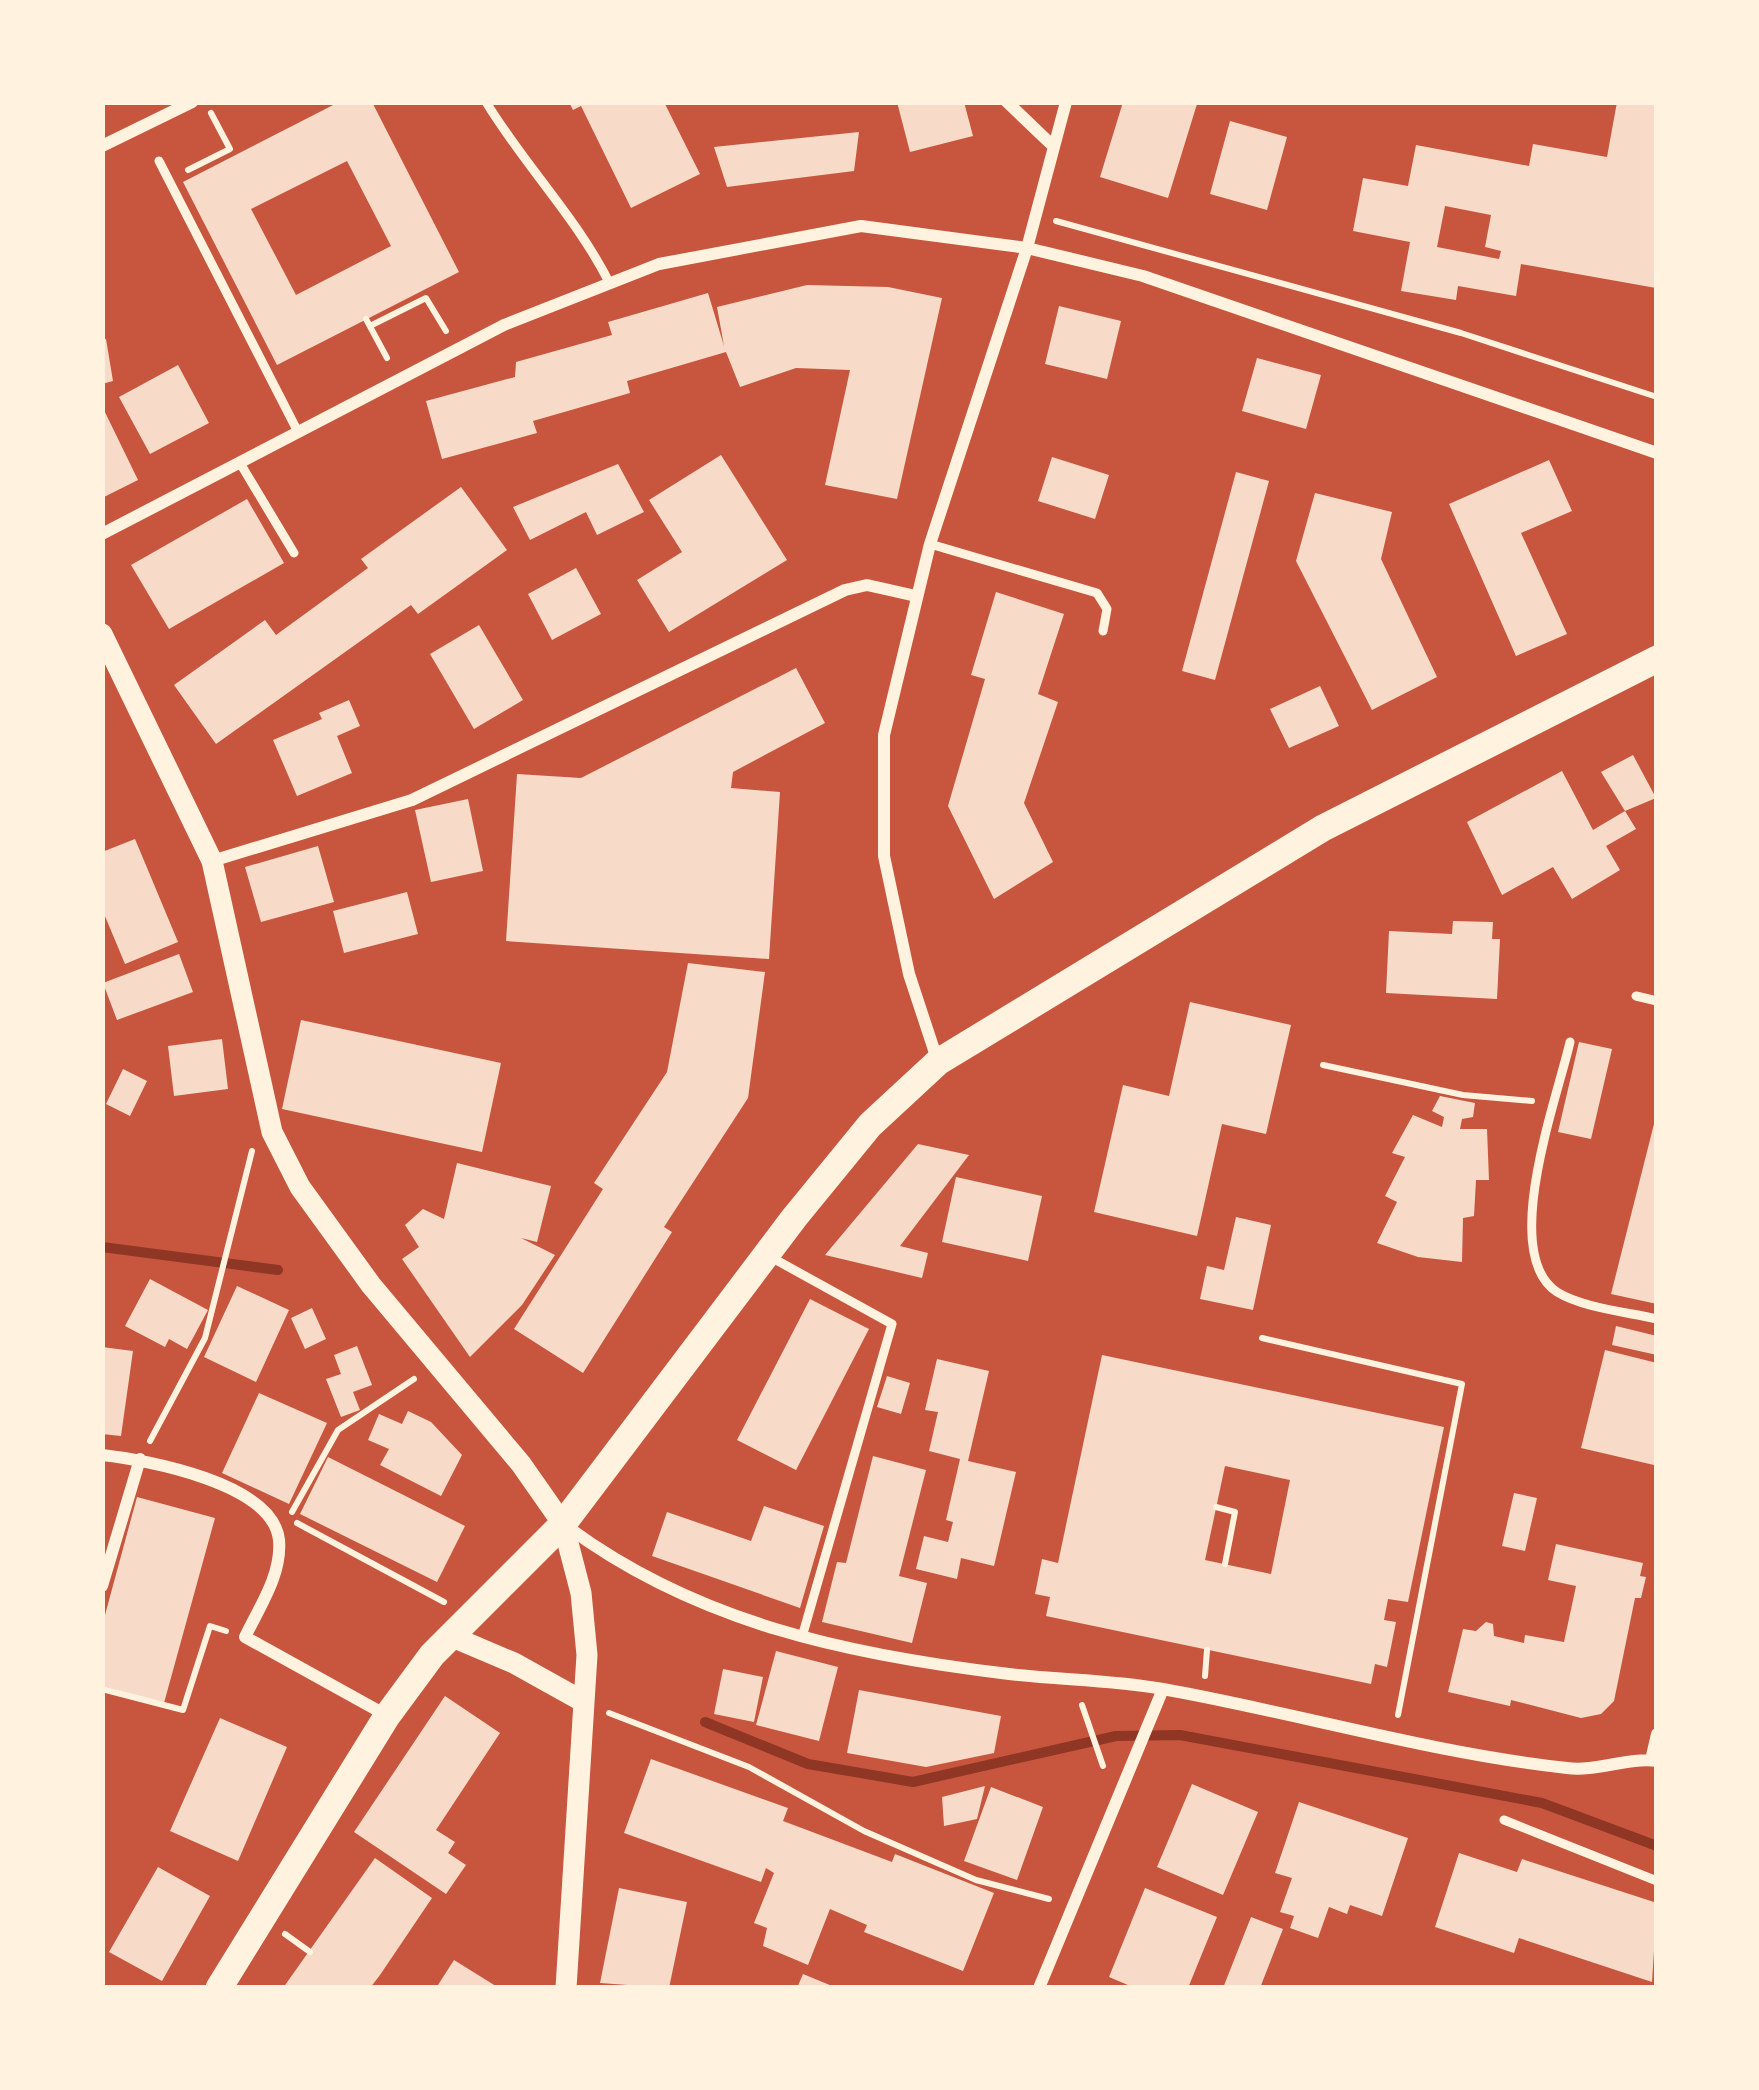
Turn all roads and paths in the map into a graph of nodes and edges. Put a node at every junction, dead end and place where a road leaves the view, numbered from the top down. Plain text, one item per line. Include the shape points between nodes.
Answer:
1 (192, 102) edge
2 (205, 102) edge
3 (486, 102) edge
4 (1006, 102) edge
5 (1066, 102) edge
6 (1052, 145) junction
7 (102, 146) edge
8 (159, 161) dead end
9 (169, 180) junction
10 (1035, 215) junction
11 (1027, 248) junction
12 (610, 284) junction
13 (381, 346) dead end
14 (458, 350) junction
15 (1657, 398) edge
16 (298, 432) junction
17 (1657, 453) edge
18 (240, 463) junction
19 (102, 534) edge
20 (930, 544) junction
21 (294, 553) dead end
22 (916, 596) junction
23 (1103, 631) dead end
24 (102, 634) edge
25 (1657, 659) edge
26 (212, 860) junction
27 (1636, 996) dead end
28 (1657, 1000) edge
29 (1570, 1042) dead end
30 (938, 1062) junction
31 (1323, 1065) dead end
32 (1556, 1103) junction
33 (272, 1132) junction
34 (766, 1255) junction
35 (1657, 1319) edge
36 (1262, 1338) dead end
37 (438, 1363) junction
38 (102, 1455) edge
39 (140, 1460) junction
40 (1216, 1507) dead end
41 (563, 1523) junction
42 (1225, 1564) dead end
43 (102, 1586) edge
44 (458, 1625) junction
45 (245, 1636) junction
46 (802, 1637) junction
47 (102, 1689) edge
48 (1163, 1689) junction
49 (584, 1702) junction
50 (387, 1716) junction
51 (1086, 1723) dead end
52 (1657, 1734) edge
53 (1394, 1735) junction
54 (1100, 1760) dead end
55 (1654, 1761) edge
56 (1504, 1820) dead end
57 (1657, 1881) edge
58 (1072, 1905) junction
59 (219, 1988) edge
60 (566, 1988) edge
61 (1040, 1988) edge

1 - 7 street
2 - 9 path via 230,149
3 - 12 lane via 585,234
4 - 6 street
5 - 6 street
6 - 10 street
8 - 9 lane
9 - 16 lane
10 - 11 street
10 - 15 path via 1461,333
11 - 12 street via 861,226 659,264
11 - 17 street via 1144,276
11 - 20 street
12 - 14 street
13 - 14 path via 368,322 426,298
14 - 16 street
16 - 18 street
18 - 19 street
18 - 21 lane
20 - 22 street
20 - 23 lane via 1097,592 1107,609
22 - 26 street via 867,585 845,590 412,800
22 - 30 street via 884,736 880,795 901,935
24 - 26 street
25 - 30 main road via 1323,828
26 - 33 street
27 - 28 lane
29 - 32 lane
30 - 34 main road via 870,1125
31 - 32 path via 1463,1095
32 - 35 lane via 1533,1206 1532,1258 1540,1276 1559,1293
33 - 37 street via 300,1186
33 - 39 path via 247,1155 205,1338
34 - 41 main road
34 - 46 lane via 892,1324
36 - 53 path via 1462,1384
37 - 41 street
37 - 44 path via 338,1430 289,1518
38 - 39 street
39 - 43 street
39 - 45 street via 207,1474 270,1518 279,1536 277,1569
40 - 42 path via 1234,1512
41 - 44 main road
41 - 46 street via 622,1568 677,1595
41 - 49 street via 581,1593
44 - 49 street
44 - 50 main road
45 - 47 path via 210,1626 183,1710
45 - 50 street
46 - 48 street via 1012,1674
48 - 53 street
48 - 58 street
49 - 58 path via 749,1767 864,1831 976,1880
49 - 60 street
50 - 59 main road
51 - 54 path
52 - 55 street
53 - 55 street via 1571,1769
56 - 57 lane
58 - 61 street

